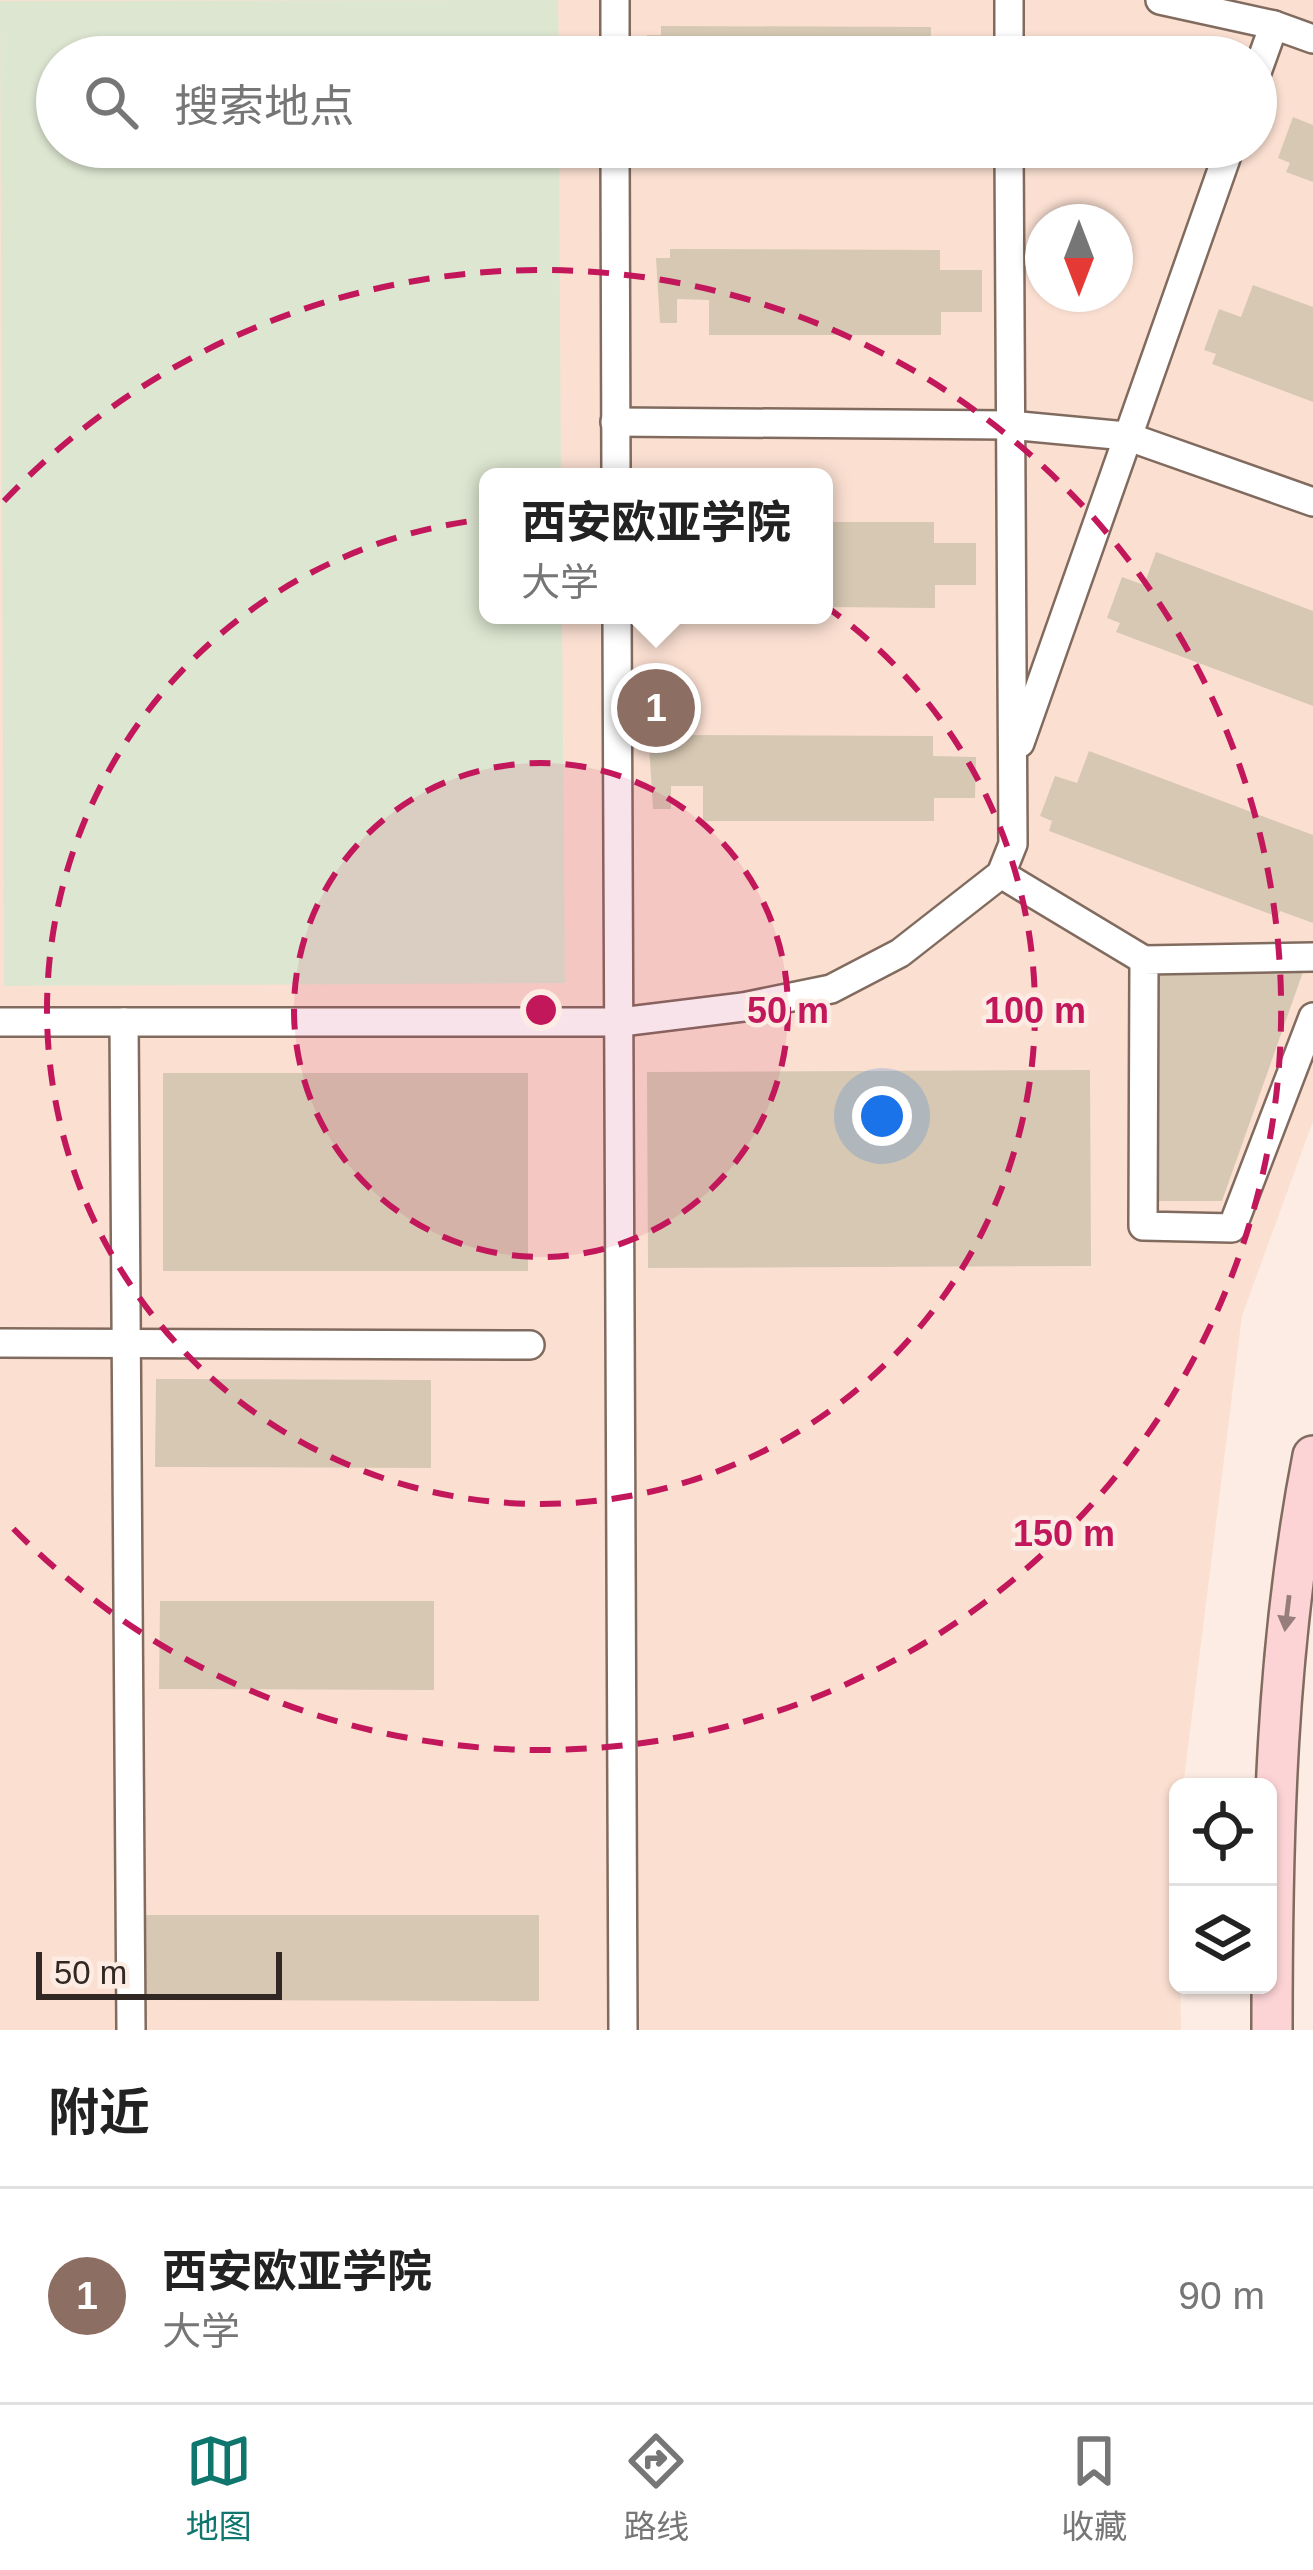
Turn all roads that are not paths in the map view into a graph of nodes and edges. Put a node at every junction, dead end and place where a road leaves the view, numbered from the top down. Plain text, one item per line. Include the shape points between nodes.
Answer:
1 (615, 0) edge
2 (1009, 0) edge
3 (1160, 0) edge
4 (1274, 25) junction
5 (615, 36) edge
6 (1009, 36) edge
7 (1270, 36) edge
8 (1313, 39) edge
9 (615, 168) edge
10 (1009, 168) edge
11 (1222, 168) edge
12 (616, 422) junction
13 (1010, 425) junction
14 (1126, 436) junction
15 (616, 468) edge
16 (1313, 502) edge
17 (617, 624) edge
18 (1012, 764) junction
19 (1001, 874) junction
20 (1313, 957) edge
21 (1144, 960) junction
22 (1313, 1017) edge
23 (0, 1022) edge
24 (124, 1022) junction
25 (621, 1022) junction
26 (0, 1343) edge
27 (126, 1344) junction
28 (530, 1345) dead end
29 (1313, 1456) edge
30 (131, 2030) edge
31 (623, 2030) edge
32 (1272, 2030) edge

1 - 5 street
2 - 6 street
3 - 4 street
4 - 7 street
4 - 8 street
9 - 12 street
10 - 13 street
11 - 14 street
12 - 13 street
12 - 15 street
13 - 14 street
13 - 18 street
14 - 16 street
14 - 18 street
17 - 25 street
18 - 19 street via 1013,844
19 - 21 street
19 - 25 street via 900,953 831,989
20 - 21 street
21 - 22 street via 1143,1226 1232,1228
23 - 24 street
24 - 25 street
24 - 27 street
25 - 31 street
26 - 27 street
27 - 28 street
27 - 30 street
29 -> 32 main road via 1280,1694

